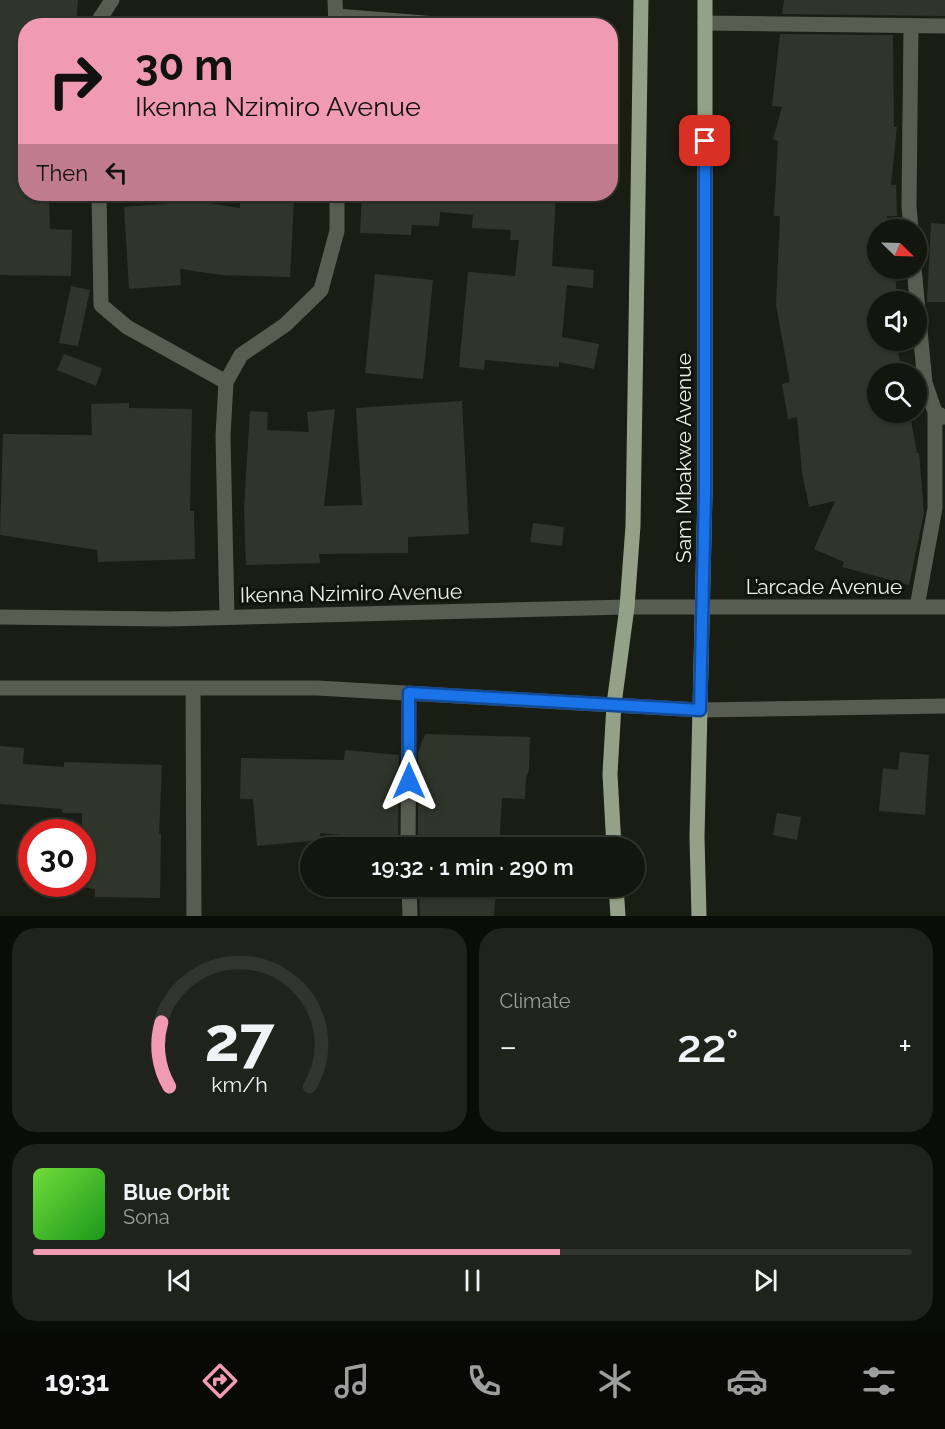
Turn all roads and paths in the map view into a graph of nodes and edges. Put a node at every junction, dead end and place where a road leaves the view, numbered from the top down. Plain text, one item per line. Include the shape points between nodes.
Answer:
1 (112, 0) edge
2 (335, 0) edge
3 (641, 0) edge
4 (705, 0) edge
5 (100, 18) edge
6 (336, 18) edge
7 (705, 23) junction
8 (911, 26) junction
9 (945, 26) edge
10 (99, 201) edge
11 (337, 201) edge
12 (910, 219) edge
13 (915, 279) edge
14 (226, 382) junction
15 (940, 415) edge
16 (627, 607) junction
17 (702, 607) junction
18 (917, 607) junction
19 (945, 607) edge
20 (0, 617) edge
21 (227, 617) junction
22 (0, 688) edge
23 (193, 688) junction
24 (409, 693) junction
25 (614, 704) junction
26 (945, 706) edge
27 (700, 710) junction
28 (408, 837) edge
29 (613, 837) edge
30 (410, 897) edge
31 (617, 897) edge
32 (194, 916) edge
33 (410, 916) edge
34 (618, 916) edge
35 (699, 916) edge

1 - 5 street
2 - 6 street
3 - 16 main road via 633,526
4 - 7 main road, Sam Mbakwe Avenue
7 - 8 street
7 - 17 main road, Sam Mbakwe Avenue
8 - 9 street
8 - 12 street
10 - 14 street via 101,304 127,327
11 - 14 street via 337,231 321,290 285,325 241,355
13 - 15 street via 925,383
14 - 21 street via 223,436
15 - 18 street via 935,508
16 - 17 street, Ikenna Nzimiro Avenue
16 - 21 street, Ikenna Nzimiro Avenue
16 - 25 main road
17 - 18 street, L’arcade Avenue
17 - 27 main road, Sam Mbakwe Avenue
18 - 19 street, L’arcade Avenue
20 - 21 street, Ikenna Nzimiro Avenue
22 - 23 street
23 - 24 street
23 - 32 street
24 - 25 street
24 - 28 street
25 - 27 street
25 - 29 main road via 610,774
26 - 27 street
27 - 35 main road, Sam Mbakwe Avenue
30 - 33 street
31 - 34 main road

